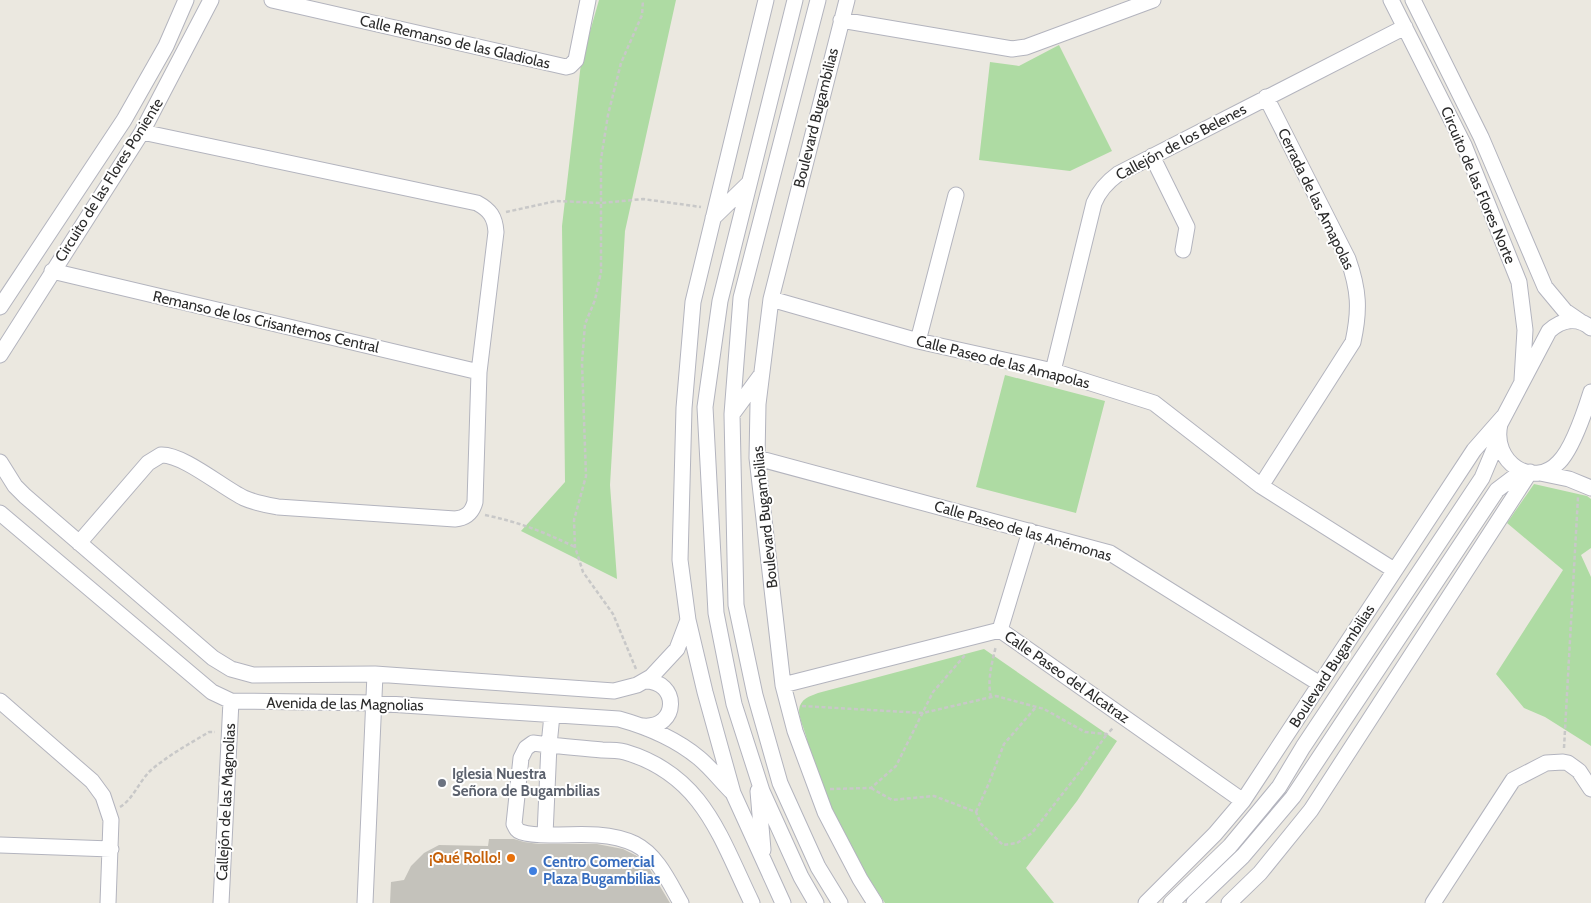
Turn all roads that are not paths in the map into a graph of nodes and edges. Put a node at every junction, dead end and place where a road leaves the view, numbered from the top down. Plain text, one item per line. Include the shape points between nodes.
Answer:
1 (186, 0) edge
2 (211, 0) edge
3 (272, 0) edge
4 (588, 0) edge
5 (766, 0) edge
6 (795, 0) edge
7 (818, 0) edge
8 (847, 0) edge
9 (1153, 0) edge
10 (1391, 0) edge
11 (1413, 0) edge
12 (841, 20) junction
13 (1405, 27) junction
14 (1266, 97) junction
15 (142, 132) junction
16 (1481, 137) junction
17 (1464, 145) junction
18 (1152, 156) junction
19 (748, 184) junction
20 (956, 195) dead end
21 (714, 214) junction
22 (1183, 250) dead end
23 (52, 271) junction
24 (1540, 277) junction
25 (1519, 282) junction
26 (771, 300) junction
27 (0, 307) edge
28 (1588, 324) edge
29 (918, 341) junction
30 (0, 355) edge
31 (1053, 371) junction
32 (479, 372) junction
33 (761, 374) junction
34 (1522, 380) junction
35 (1591, 392) edge
36 (685, 401) junction
37 (1587, 408) edge
38 (732, 414) junction
39 (1503, 417) junction
40 (1591, 432) edge
41 (1498, 440) junction
42 (707, 452) junction
43 (757, 458) junction
44 (0, 462) edge
45 (1530, 472) junction
46 (1587, 484) edge
47 (1261, 486) junction
48 (0, 513) edge
49 (1030, 531) junction
50 (79, 543) junction
51 (1394, 570) junction
52 (688, 620) junction
53 (1000, 630) junction
54 (375, 674) junction
55 (644, 681) junction
56 (1320, 684) junction
57 (783, 685) junction
58 (0, 700) edge
59 (231, 701) junction
60 (374, 703) junction
61 (552, 714) junction
62 (1298, 718) junction
63 (643, 726) junction
64 (549, 745) junction
65 (1303, 747) junction
66 (756, 772) junction
67 (1591, 789) edge
68 (733, 793) junction
69 (1243, 801) junction
70 (545, 835) junction
71 (0, 844) edge
72 (111, 849) junction
73 (764, 861) junction
74 (860, 878) junction
75 (780, 902) edge
76 (108, 903) edge
77 (221, 903) edge
78 (365, 903) edge
79 (681, 903) edge
80 (752, 903) edge
81 (816, 903) edge
82 (840, 903) edge
83 (868, 903) edge
84 (875, 903) edge
85 (1146, 903) edge
86 (1171, 903) edge
87 (1194, 903) edge
88 (1229, 903) edge
89 (1434, 903) edge

1 - 27 street, Circuito de las Flores Poniente via 166,46 124,120
2 - 15 street, Circuito de las Flores Poniente
3 - 4 street, Calle Remanso de las Gladiolas via 566,67 576,60
5 - 21 street
6 - 19 street
7 - 38 street, Boulevard Bugambilias via 742,298
8 - 12 street, Boulevard Bugambilias
9 - 12 street via 1026,47 1012,49
10 - 13 street, Circuito de las Flores Norte
11 - 16 street, Circuito de las Flores Norte
12 - 26 street, Boulevard Bugambilias
13 - 14 street, Callejón de los Belenes
13 - 17 street, Circuito de las Flores Norte
14 - 18 street, Callejón de los Belenes
14 - 47 street, Cerrada de las Amapolas via 1348,259 1359,301 1354,342
15 - 23 street, Circuito de las Flores Poniente
15 - 32 street via 485,207 492,214 496,232
16 - 17 street
16 - 24 street, Circuito de las Flores Norte
17 - 25 street, Circuito de las Flores Norte
18 - 22 street via 1187,226
18 - 31 street, Callejón de los Belenes via 1110,179 1098,194
19 - 21 street
19 - 42 street via 720,302 705,407
20 - 29 street
21 - 36 street via 693,302
23 - 30 street, Circuito de las Flores Poniente
23 - 32 street, Remanso de los Crisantemos Central
24 - 25 street
24 - 28 street, Circuito de las Flores Norte via 1558,305
25 - 34 street, Circuito de las Flores Norte via 1525,330
26 - 29 street, Calle Paseo de las Amapolas
26 - 33 street, Boulevard Bugambilias
28 - 34 street via 1574,320 1560,322 1549,330
29 - 31 street, Calle Paseo de las Amapolas
31 - 47 street, Calle Paseo de las Amapolas via 1154,403
32 - 50 street via 475,502 466,516 455,519 266,505 244,498 166,455 148,463
33 - 38 street
33 - 43 street, Boulevard Bugambilias
34 - 39 street
35 - 37 street
36 - 42 street
36 - 52 street via 680,560
37 - 40 street
37 - 45 street via 1561,461 1547,470
38 - 82 street, Boulevard Bugambilias via 736,605 755,695 780,783 818,867
39 - 41 street, Boulevard Bugambilias
39 - 51 street, Boulevard Bugambilias via 1474,450
41 - 45 street via 1508,462
41 - 65 street, Boulevard Bugambilias via 1482,478
42 - 66 street via 716,613 734,704
43 - 49 street, Calle Paseo de las Anémonas
43 - 57 street, Boulevard Bugambilias
44 - 50 street, Avenida de las Magnolias via 15,486
45 - 46 street
45 - 87 street via 1497,490 1294,797 1243,856
45 - 88 street via 1311,810 1260,873
47 - 51 street, Calle Paseo de las Amapolas
48 - 59 street, Avenida de las Magnolias via 212,692
49 - 53 street
49 - 56 street, Calle Paseo de las Anémonas via 1110,553
50 - 54 street, Avenida de las Magnolias via 213,658 231,669 252,675
51 - 56 street, Boulevard Bugambilias
52 - 55 street, Avenida de las Magnolias via 677,649
52 - 68 street via 704,692
53 - 57 street, Calle Paseo del Alcatraz
53 - 69 street, Calle Paseo del Alcatraz
54 - 55 street, Avenida de las Magnolias via 614,691
54 - 60 street
55 - 63 street via 662,686 670,697 670,704 667,717 662,722
56 - 62 street, Boulevard Bugambilias
57 - 74 street, Boulevard Bugambilias via 795,731 825,812
58 - 72 street via 104,796 112,827
59 - 60 street, Avenida de las Magnolias
59 - 77 street, Callejón de las Magnolias
60 - 61 street, Avenida de las Magnolias
60 - 78 street
61 - 63 street, Avenida de las Magnolias via 619,719
61 - 64 street
62 - 65 street
62 - 69 street, Boulevard Bugambilias
63 - 68 street, Avenida de las Magnolias via 670,738 700,758
64 - 70 street
64 - 70 street via 533,743 523,752 514,824 520,832
64 - 80 street via 624,752 653,763 678,778 700,801 716,828
65 - 86 street, Boulevard Bugambilias via 1279,787 1236,838
66 - 73 street
66 - 81 street via 801,877
67 - 89 street via 1579,771 1563,762 1551,762 1518,777 1509,784
68 - 73 street
69 - 85 street, Boulevard Bugambilias
70 - 79 street via 606,836 634,843 658,864
71 - 72 street
72 - 76 street
73 - 75 street
74 - 83 street
74 - 84 street, Boulevard Bugambilias

